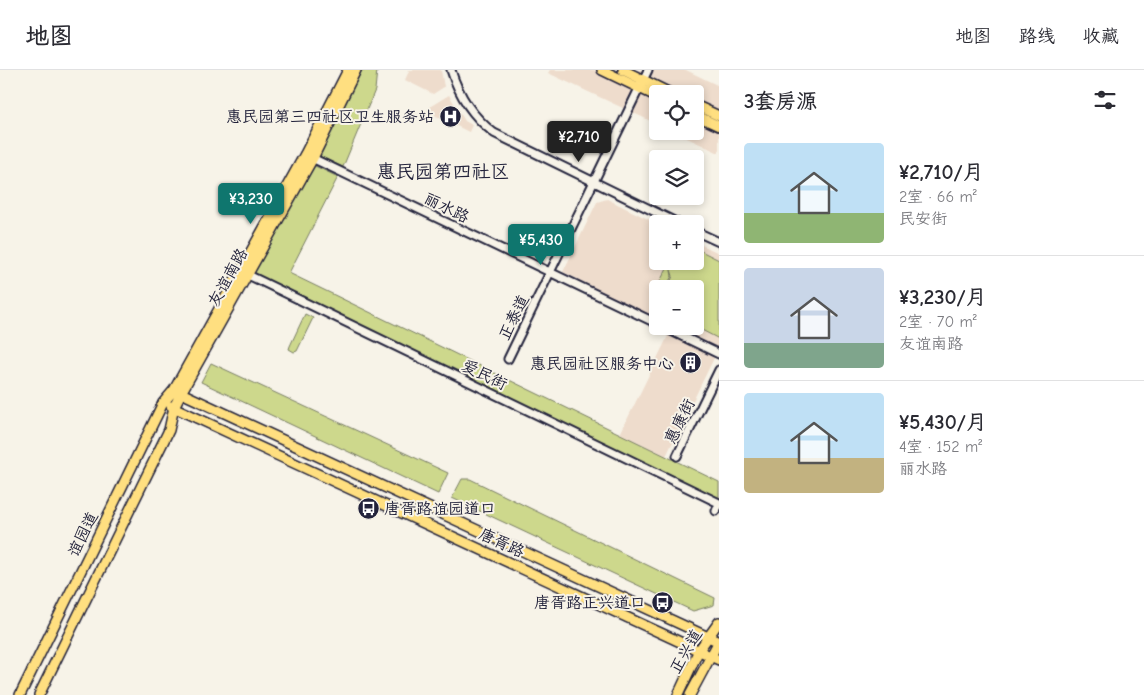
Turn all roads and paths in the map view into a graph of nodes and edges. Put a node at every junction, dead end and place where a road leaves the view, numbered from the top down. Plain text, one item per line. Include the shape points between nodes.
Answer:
1 (348, 70) edge
2 (356, 70) edge
3 (451, 70) edge
4 (602, 70) edge
5 (623, 70) edge
6 (648, 70) edge
7 (642, 84) junction
8 (649, 86) edge
9 (649, 90) edge
10 (704, 109) edge
11 (719, 116) edge
12 (704, 119) edge
13 (719, 126) edge
14 (309, 156) junction
15 (594, 182) junction
16 (662, 215) edge
17 (704, 235) edge
18 (719, 242) edge
19 (550, 272) junction
20 (242, 273) junction
21 (649, 320) edge
22 (680, 335) edge
23 (719, 354) edge
24 (508, 359) dead end
25 (719, 370) edge
26 (178, 391) junction
27 (163, 403) junction
28 (174, 407) junction
29 (677, 456) dead end
30 (718, 506) edge
31 (719, 622) edge
32 (709, 637) junction
33 (719, 642) edge
34 (699, 650) junction
35 (709, 655) junction
36 (719, 660) edge
37 (20, 695) edge
38 (39, 695) edge
39 (678, 695) edge
40 (690, 695) edge

1 - 14 main road, 友谊南路
2 - 14 main road, 友谊南路
3 - 15 street via 462,97 479,121 513,144
4 - 7 main road
5 - 7 main road
6 - 7 street, 正泰道
7 - 8 main road
7 - 9 main road
7 - 15 street, 正泰道
10 - 11 main road
12 - 13 main road
14 - 19 street, 丽水路
14 - 20 main road, 友谊南路
15 - 16 street
15 - 19 street, 正泰道
17 - 18 street
19 - 21 street, 丽水路
19 - 24 street, 正泰道
20 - 26 main road, 友谊南路
20 - 30 street, 爱民街
22 - 23 street
25 - 29 street, 惠康街
26 - 27 main road, 谊园道
26 - 28 main road, 谊园道
26 - 32 main road, 唐胥路
27 - 28 main road, 唐胥路
27 - 37 main road, 谊园道
28 - 34 main road, 唐胥路
28 - 38 main road, 谊园道 via 170,430
31 - 32 main road, 正兴道
32 - 33 main road, 唐胥路
32 - 34 main road, 正兴道
33 - 35 main road, 正兴道
34 - 35 main road, 唐胥路
34 - 39 main road, 正兴道
35 - 36 main road, 唐胥路
35 - 40 main road, 正兴道

